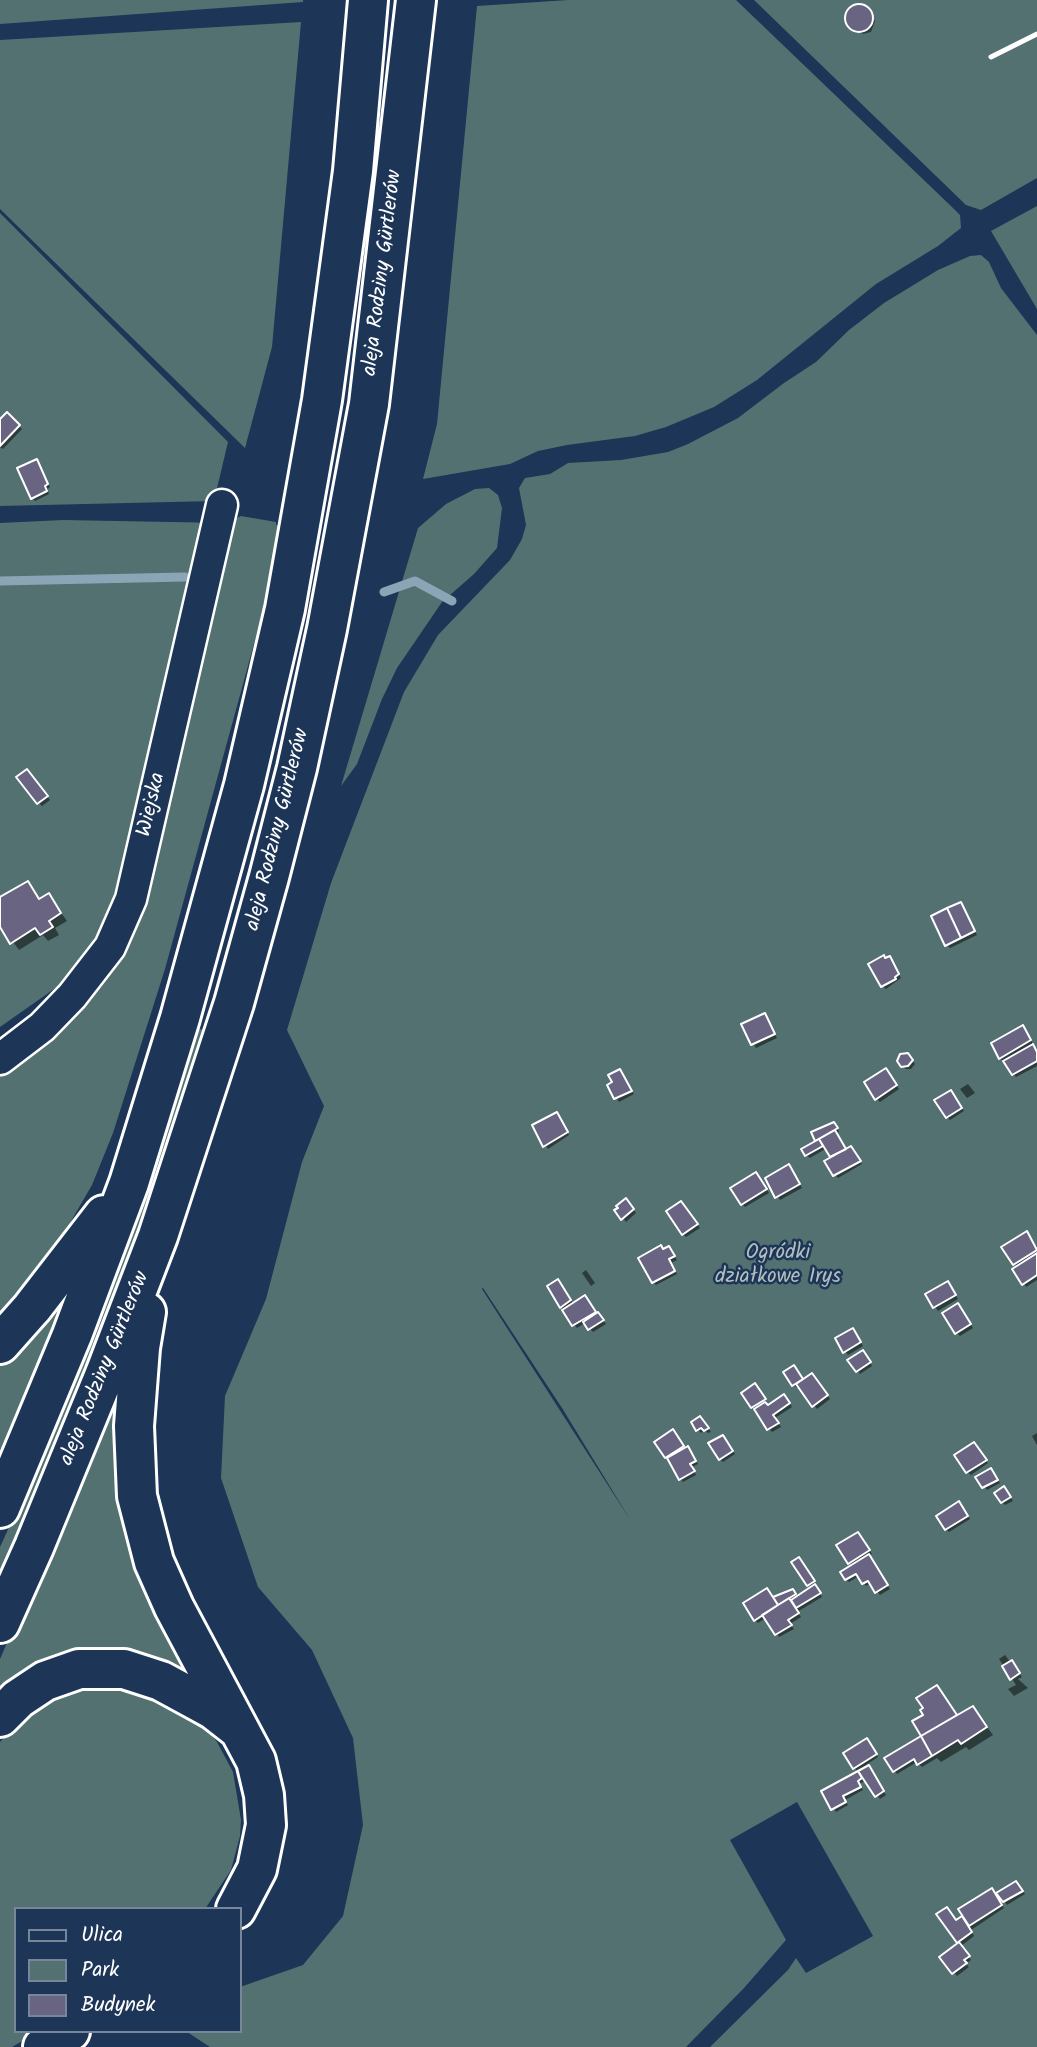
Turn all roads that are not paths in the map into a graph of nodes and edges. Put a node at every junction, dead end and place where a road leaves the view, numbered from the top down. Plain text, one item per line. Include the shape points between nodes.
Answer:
1 (368, 0) edge
2 (416, 0) edge
3 (222, 505) dead end
4 (0, 1059) edge
5 (129, 1183) junction
6 (158, 1236) junction
7 (0, 1344) edge
8 (0, 1508) edge
9 (0, 1623) edge
10 (0, 1717) edge
11 (241, 1731) junction
12 (237, 1907) edge
13 (67, 2033) edge
14 (43, 2047) edge

1 - 5 main road, aleja Rodziny Gürtlerów via 352,170 322,400 285,608 244,785
2 - 6 main road, aleja Rodziny Gürtlerów via 369,404 299,756 234,1003
3 - 4 street, Wiejska via 131,899 110,947 72,996 42,1027
5 - 7 main road
5 - 8 main road, aleja Rodziny Gürtlerów
6 - 9 main road, aleja Rodziny Gürtlerów
6 - 11 main road via 139,1348 134,1426 137,1496 154,1562
10 - 11 main road via 45,1682 79,1669 124,1669 161,1681
11 - 12 main road via 256,1761 266,1825 257,1869
13 - 14 main road

